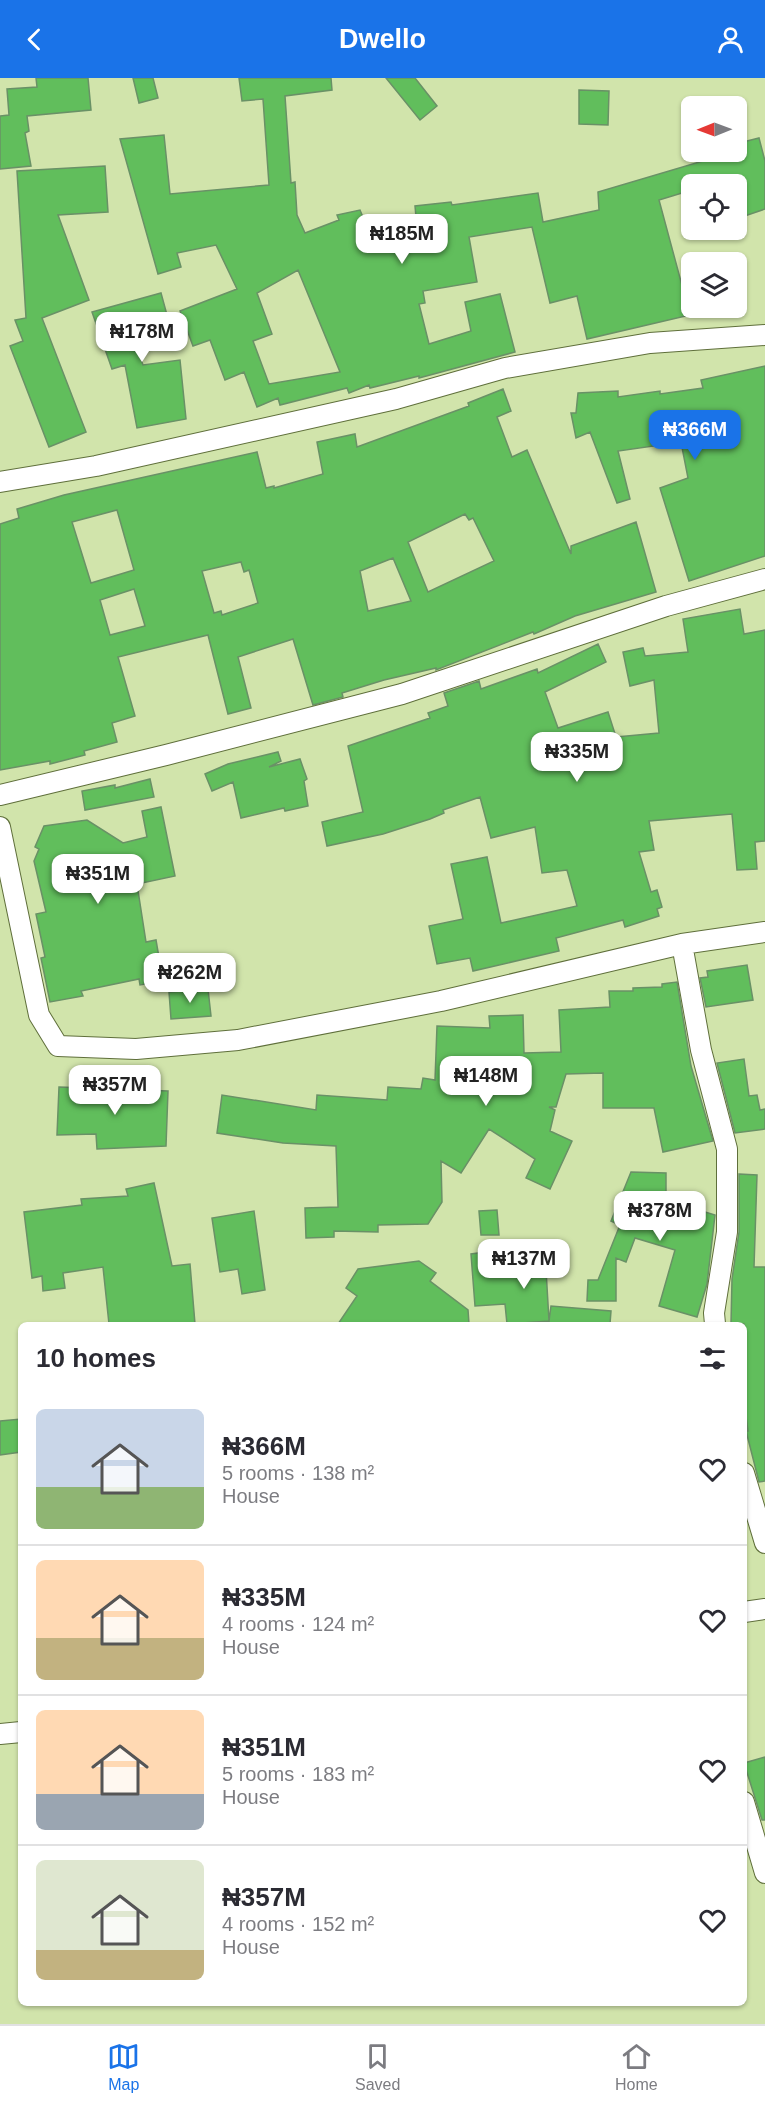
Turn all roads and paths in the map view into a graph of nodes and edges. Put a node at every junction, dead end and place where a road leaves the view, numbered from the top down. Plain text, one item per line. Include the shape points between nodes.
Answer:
1 (765, 335) edge
2 (0, 482) edge
3 (765, 579) edge
4 (0, 795) edge
5 (0, 827) edge
6 (765, 932) edge
7 (682, 944) junction
8 (715, 1322) edge
9 (747, 1483) edge
10 (765, 1543) edge
11 (765, 1609) edge
12 (747, 1612) edge
13 (18, 1732) edge
14 (0, 1734) edge
15 (747, 1812) edge
16 (765, 1873) edge

1 - 2 street via 650,343 505,368 396,399 96,466
3 - 4 street via 666,606 402,694
5 - 7 street via 39,1015 58,1046 136,1049 238,1040 441,1001
6 - 7 street
7 - 8 street via 701,1050 727,1149 727,1232
9 - 10 street
11 - 12 street
13 - 14 street
15 - 16 street

